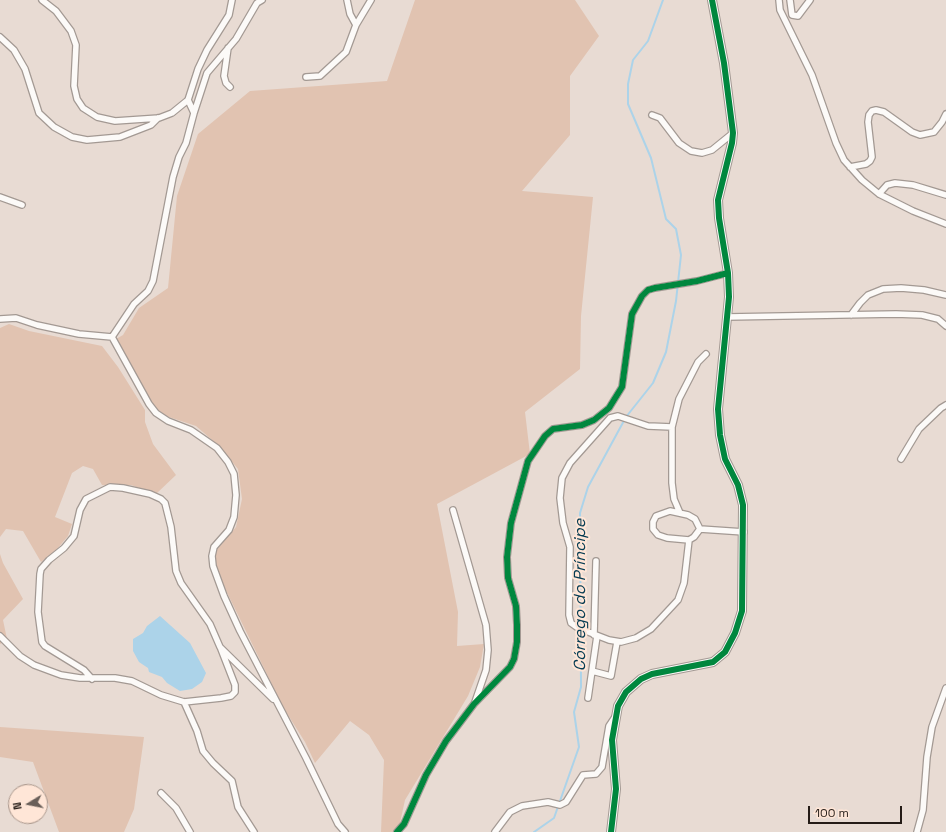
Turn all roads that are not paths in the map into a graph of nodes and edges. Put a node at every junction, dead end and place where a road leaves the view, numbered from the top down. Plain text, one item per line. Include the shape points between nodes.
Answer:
1 (42, 0) edge
2 (232, 0) edge
3 (347, 0) edge
4 (371, 0) edge
5 (712, 0) edge
6 (779, 0) edge
7 (790, 0) edge
8 (810, 0) edge
9 (258, 1) edge
10 (356, 25) junction
11 (0, 37) edge
12 (228, 48) junction
13 (306, 77) dead end
14 (230, 87) dead end
15 (188, 100) junction
16 (194, 113) junction
17 (946, 114) edge
18 (652, 115) dead end
19 (158, 118) junction
20 (733, 133) junction
21 (850, 167) junction
22 (945, 193) edge
23 (879, 194) junction
24 (0, 197) edge
25 (22, 205) dead end
26 (946, 224) edge
27 (728, 273) junction
28 (946, 295) edge
29 (851, 315) junction
30 (727, 318) junction
31 (0, 319) edge
32 (946, 326) edge
33 (112, 337) junction
34 (706, 354) dead end
35 (946, 405) edge
36 (672, 427) junction
37 (901, 459) dead end
38 (453, 510) dead end
39 (680, 513) junction
40 (700, 529) junction
41 (744, 532) junction
42 (689, 540) junction
43 (596, 561) dead end
44 (0, 636) edge
45 (596, 636) junction
46 (617, 642) junction
47 (220, 647) junction
48 (592, 671) junction
49 (92, 678) junction
50 (946, 688) edge
51 (588, 698) dead end
52 (184, 702) junction
53 (278, 704) junction
54 (474, 704) junction
55 (615, 716) junction
56 (161, 793) dead end
57 (190, 832) edge
58 (254, 832) edge
59 (345, 832) edge
60 (397, 832) edge
61 (495, 832) edge
62 (611, 832) edge
63 (917, 832) edge

1 - 19 street via 56,12 71,31 76,45 74,86 83,108 97,117 115,121
2 - 15 street via 229,15 198,69
3 - 10 street
4 - 10 street
5 - 20 street via 724,62
6 - 21 street via 780,10 812,75 836,143
7 - 8 street via 792,15 798,16
9 - 12 street
10 - 13 street via 346,52 320,76
11 - 19 street via 14,50 25,69 39,113 54,127 87,140 120,136 151,125
12 - 14 street via 224,76
12 - 16 street via 207,73
15 - 16 street
15 - 19 street via 172,113
16 - 33 street via 186,143 172,176 153,281
17 - 21 street via 934,132 920,134 912,132 884,112 872,111 868,122 872,157 866,164
18 - 20 street via 660,118 679,143 691,151 702,153 712,150
20 - 27 street via 719,194 718,210
21 - 23 street
22 - 23 street via 895,183 887,185
23 - 26 street
24 - 25 street
27 - 30 street
27 - 54 street via 686,284 648,290 632,314 622,387 609,408 594,420 582,425 553,429 528,461 511,523 507,556 508,578 516,612 517,642 514,659 510,667
28 - 29 street via 924,290 883,289 868,295
29 - 30 street
29 - 32 street via 922,315 938,319
30 - 41 street via 718,409 720,435 725,459 738,485 743,505
31 - 33 street via 16,318 79,334
33 - 53 street via 156,413 191,430 217,448 231,468 236,495 234,518 229,530 214,547 213,566 240,631
34 - 36 street via 698,362 679,399
35 - 37 street via 920,429
36 - 39 street via 672,483 674,499
36 - 45 street via 648,426 618,416 610,418 570,463 562,478 560,498 571,564 569,615 571,623
38 - 54 street via 486,625 486,670
39 - 40 street via 695,519
39 - 42 street via 670,511 656,516 653,529 658,535 667,538
40 - 41 street
40 - 42 street
41 - 55 street via 742,611 725,652 713,662 652,674 640,679 626,692
42 - 46 street via 684,583 678,600 651,630 636,638
43 - 45 street
44 - 49 street via 20,656 34,665 61,675
45 - 46 street
45 - 48 street
46 - 48 street via 611,676
47 - 49 street via 210,624 181,583 176,571 171,526 167,508 161,499 150,494 110,487 86,499 80,510 74,536 64,548 48,560 40,574 38,612 42,642
47 - 52 street via 235,685 235,692 231,696 221,698
47 - 53 street
48 - 51 street
49 - 52 street via 132,681 161,695
50 - 63 street via 932,727 923,810
52 - 58 street via 203,751 232,781 238,807
53 - 59 street via 338,824
54 - 60 street via 446,741 426,774 404,824
55 - 61 street via 609,726 602,766 596,774 583,775 566,802 522,806 510,812
55 - 62 street via 612,740 616,789
56 - 57 street via 176,808

